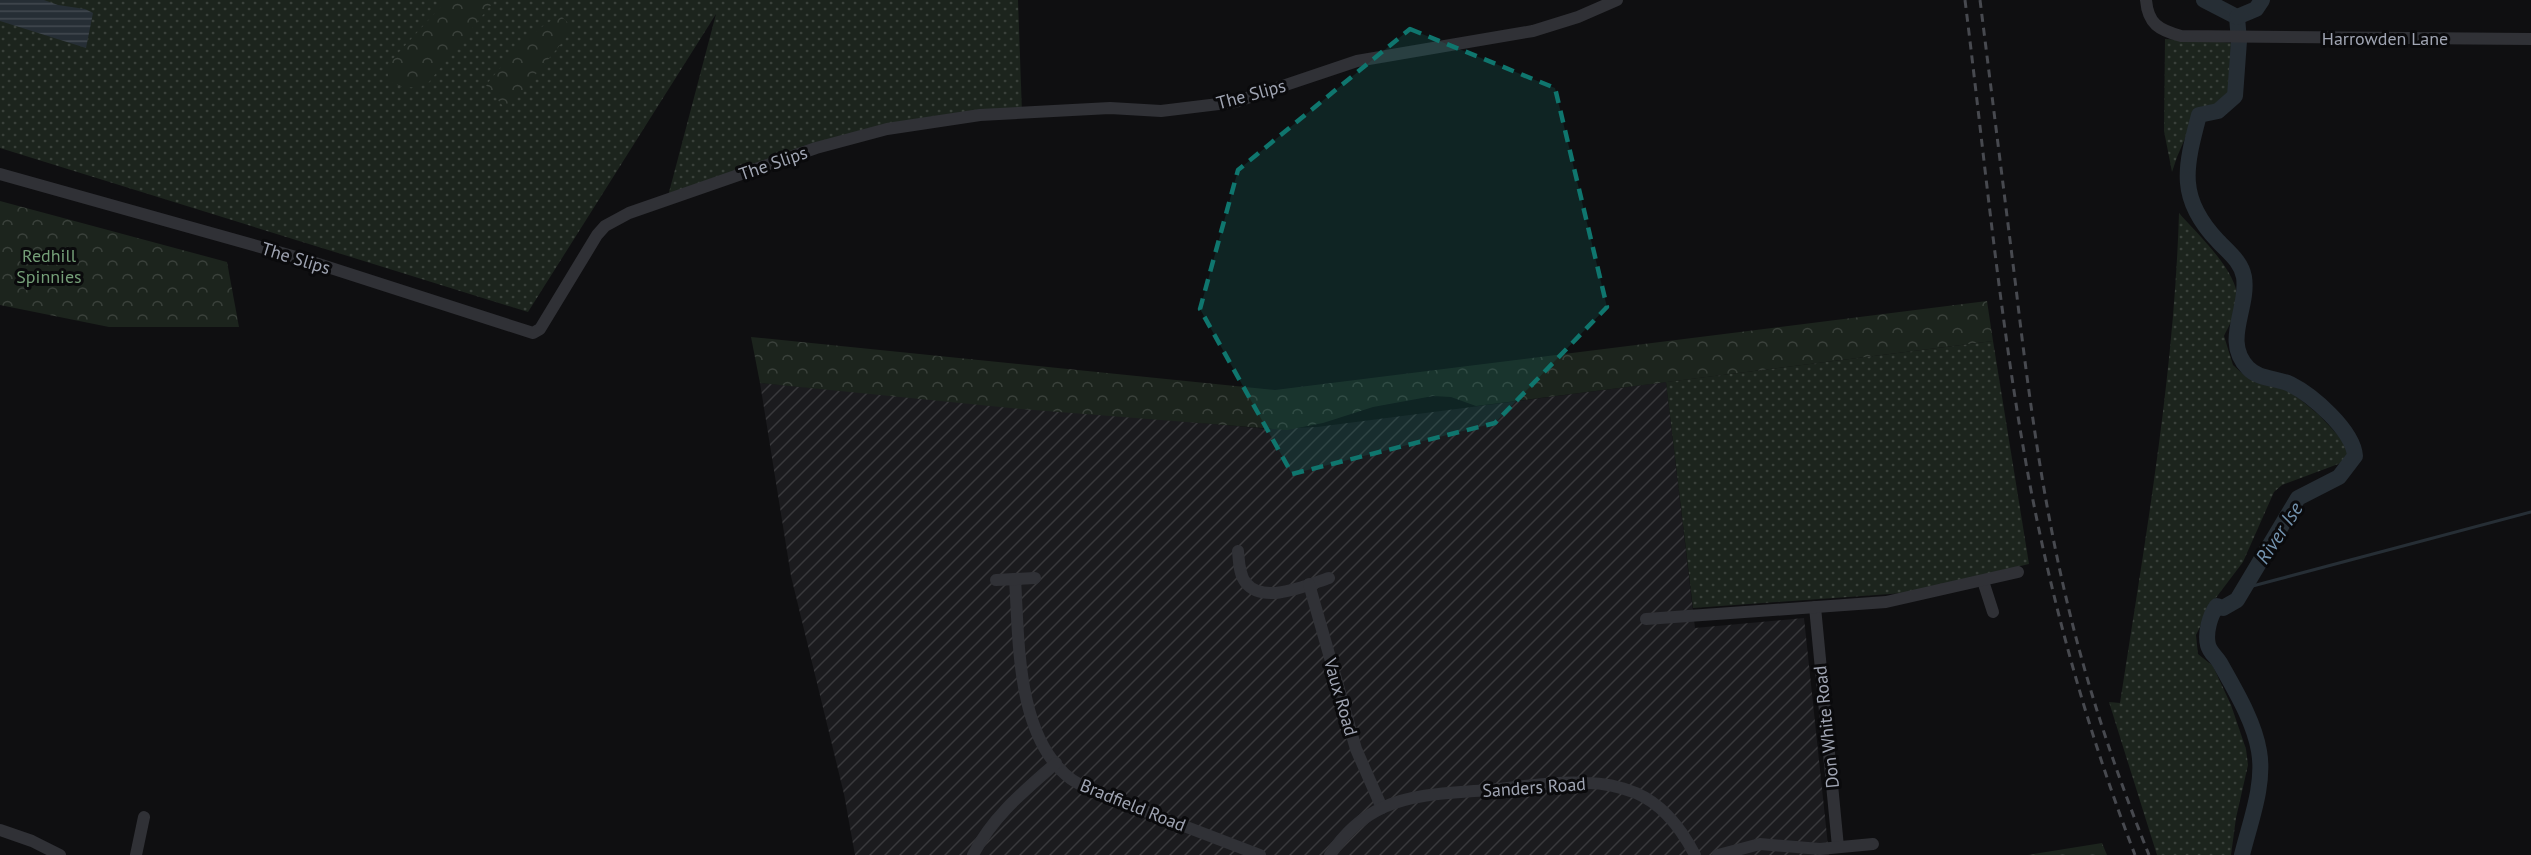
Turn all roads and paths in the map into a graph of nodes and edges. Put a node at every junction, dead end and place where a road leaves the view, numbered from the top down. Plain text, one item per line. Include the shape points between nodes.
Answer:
1 (1617, 0) edge
2 (2146, 0) edge
3 (2531, 39) edge
4 (0, 174) edge
5 (1238, 551) dead end
6 (2018, 572) dead end
7 (1035, 578) dead end
8 (1329, 578) dead end
9 (1015, 579) junction
10 (996, 580) dead end
11 (1983, 581) junction
12 (1309, 584) junction
13 (1815, 607) junction
14 (1993, 612) dead end
15 (1646, 619) dead end
16 (1056, 763) junction
17 (1382, 808) junction
18 (144, 817) dead end
19 (0, 830) edge
20 (1873, 844) dead end
21 (1838, 847) junction
22 (60, 855) edge
23 (136, 855) edge
24 (974, 855) edge
25 (1260, 855) edge
26 (1330, 855) edge
27 (1695, 855) edge
28 (1718, 855) edge

1 - 4 street, The Slips via 1533,31 1357,61 1235,102 1161,111 1110,108 980,115 887,129 816,148 629,213 605,226 540,329 533,333 303,259
2 - 3 street, Harrowden Lane via 2154,25 2163,32 2181,36
5 - 12 street via 1242,576 1256,591 1280,592
6 - 11 street
7 - 9 street
8 - 12 street
9 - 10 street
9 - 16 street, Bradfield Road via 1026,698 1038,734
11 - 13 street via 1908,598
11 - 14 street
12 - 17 street, Vaux Road via 1356,749
13 - 15 street
13 - 21 street, Don White Road
16 - 24 street via 988,828
16 - 25 street, Bradfield Road via 1069,778 1095,792
17 - 26 street, Sanders Road via 1354,827
17 - 27 street, Sanders Road via 1444,794 1571,783 1605,785 1651,802 1682,833
18 - 23 street
19 - 22 street
20 - 21 street
21 - 28 street via 1760,844

